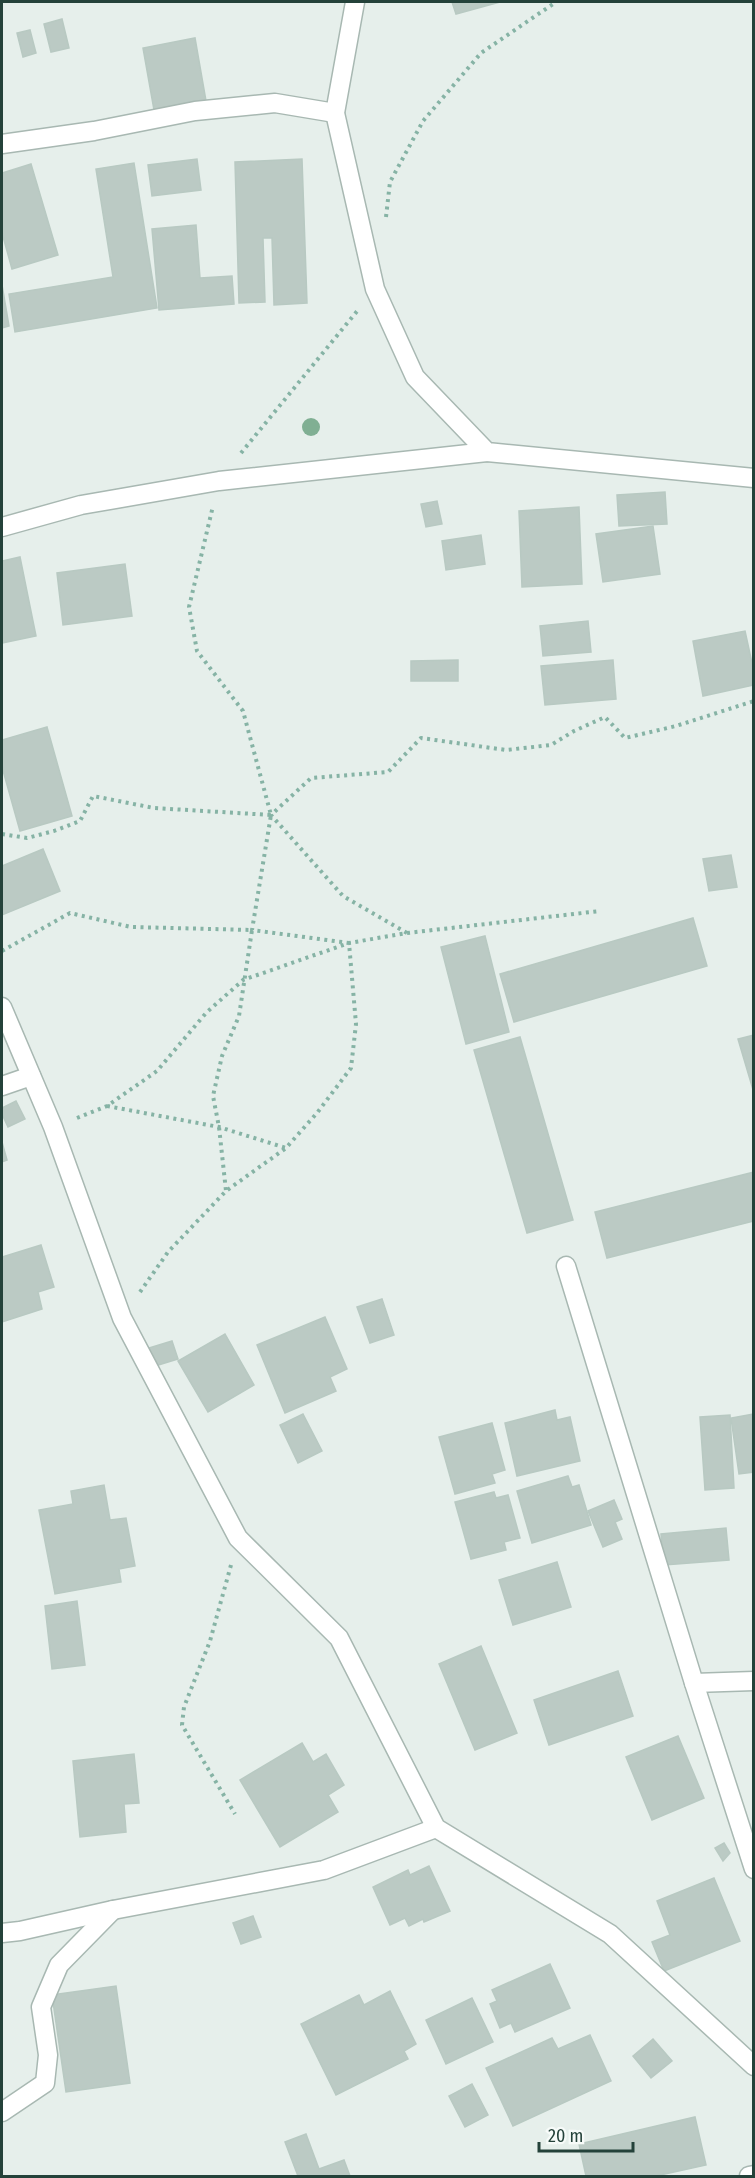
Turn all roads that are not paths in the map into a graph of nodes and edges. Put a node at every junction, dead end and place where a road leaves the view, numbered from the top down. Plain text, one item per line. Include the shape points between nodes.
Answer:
1 (355, 2) edge
2 (335, 113) junction
3 (2, 144) edge
4 (487, 452) junction
5 (753, 478) edge
6 (2, 527) edge
7 (2, 1007) edge
8 (31, 1076) junction
9 (2, 1086) edge
10 (566, 1266) dead end
11 (753, 1681) edge
12 (694, 1683) junction
13 (436, 1828) junction
14 (753, 1869) edge
15 (113, 1910) junction
16 (2, 1933) edge
17 (753, 2066) edge
18 (2, 2112) edge
19 (753, 2175) edge
20 (749, 2176) edge

1 - 2 street
2 - 3 street via 275,103 195,111
2 - 4 street via 375,289 416,377
4 - 5 street
4 - 6 street via 219,481 81,505
7 - 8 street
8 - 9 street
8 - 13 street via 122,1318 238,1538 339,1638
10 - 12 street
11 - 12 street
12 - 14 street
13 - 15 street via 324,1870
13 - 17 street via 610,1934
15 - 16 street
15 - 18 street via 59,1965 41,2007 48,2055 45,2083
19 - 20 street

